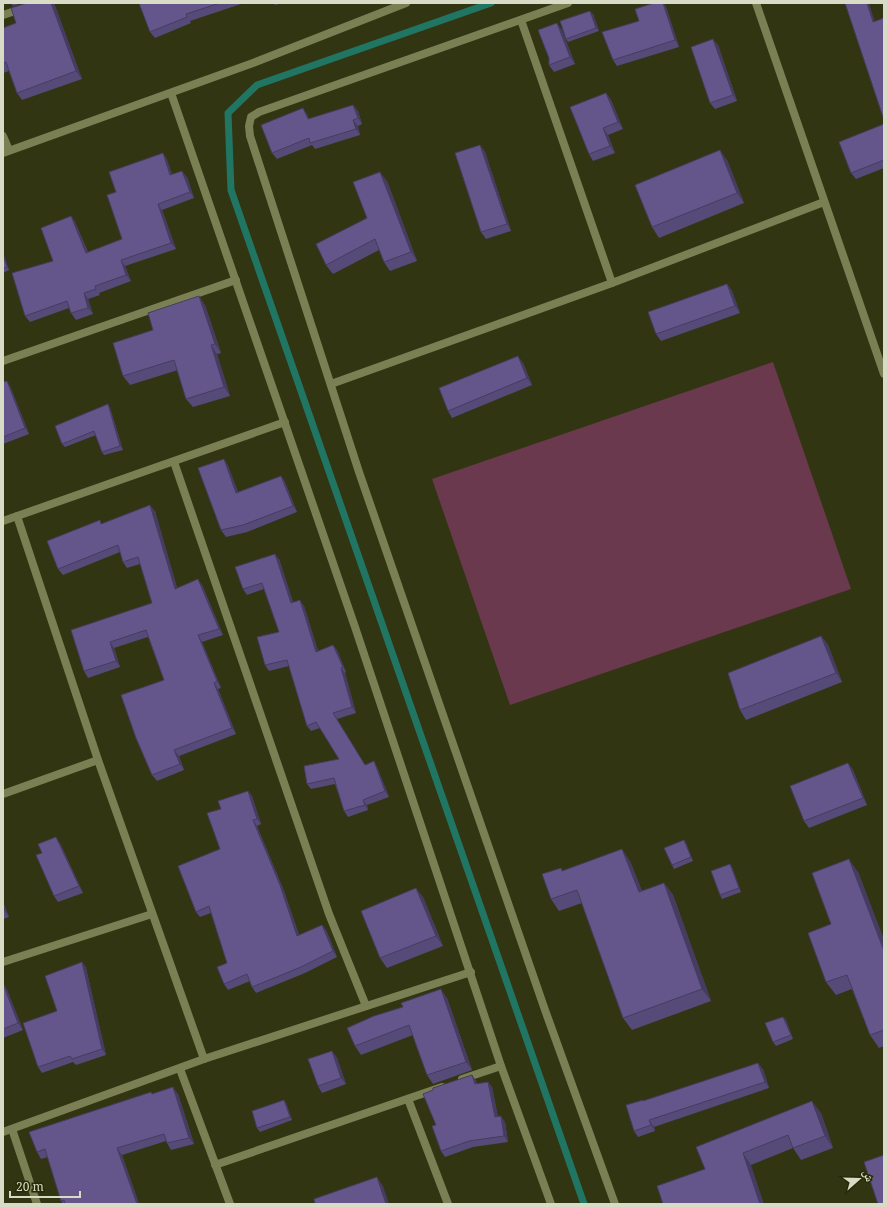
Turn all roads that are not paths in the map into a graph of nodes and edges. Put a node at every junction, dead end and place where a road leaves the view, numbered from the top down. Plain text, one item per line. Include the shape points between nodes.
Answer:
1 (39, 3) edge
2 (406, 3) edge
3 (568, 3) edge
4 (756, 3) edge
5 (3, 15) edge
6 (521, 20) junction
7 (171, 93) junction
8 (3, 136) edge
9 (6, 152) edge
10 (824, 202) junction
11 (236, 280) junction
12 (612, 283) junction
13 (3, 362) edge
14 (884, 374) edge
15 (331, 384) junction
16 (285, 422) junction
17 (174, 462) junction
18 (17, 516) junction
19 (3, 521) edge
20 (98, 760) junction
21 (3, 794) edge
22 (152, 914) junction
23 (3, 962) edge
24 (471, 972) junction
25 (366, 1006) junction
26 (204, 1059) junction
27 (501, 1066) junction
28 (180, 1069) junction
29 (408, 1099) junction
30 (12, 1129) junction
31 (3, 1132) edge
32 (215, 1165) junction
33 (36, 1204) edge
34 (230, 1204) edge
35 (448, 1204) edge
36 (551, 1204) edge
37 (615, 1204) edge

1 - 5 street
2 - 7 street
3 - 6 street
4 - 10 street
6 - 12 street
6 - 15 street via 259,112 251,117 250,136
7 - 9 street
7 - 11 street
8 - 9 street
10 - 12 street
10 - 14 street
11 - 13 street
11 - 16 street
12 - 15 street
15 - 37 street via 359,472
16 - 17 street
16 - 24 street
17 - 18 street
17 - 25 street via 329,914
18 - 19 street
18 - 20 street
20 - 21 street
20 - 22 street
22 - 23 street
22 - 26 street
24 - 25 street
24 - 27 street
25 - 26 street
26 - 28 street
27 - 29 street
27 - 36 street
28 - 30 street
28 - 32 street
29 - 32 street
29 - 35 street
30 - 31 street
30 - 33 street
32 - 34 street

